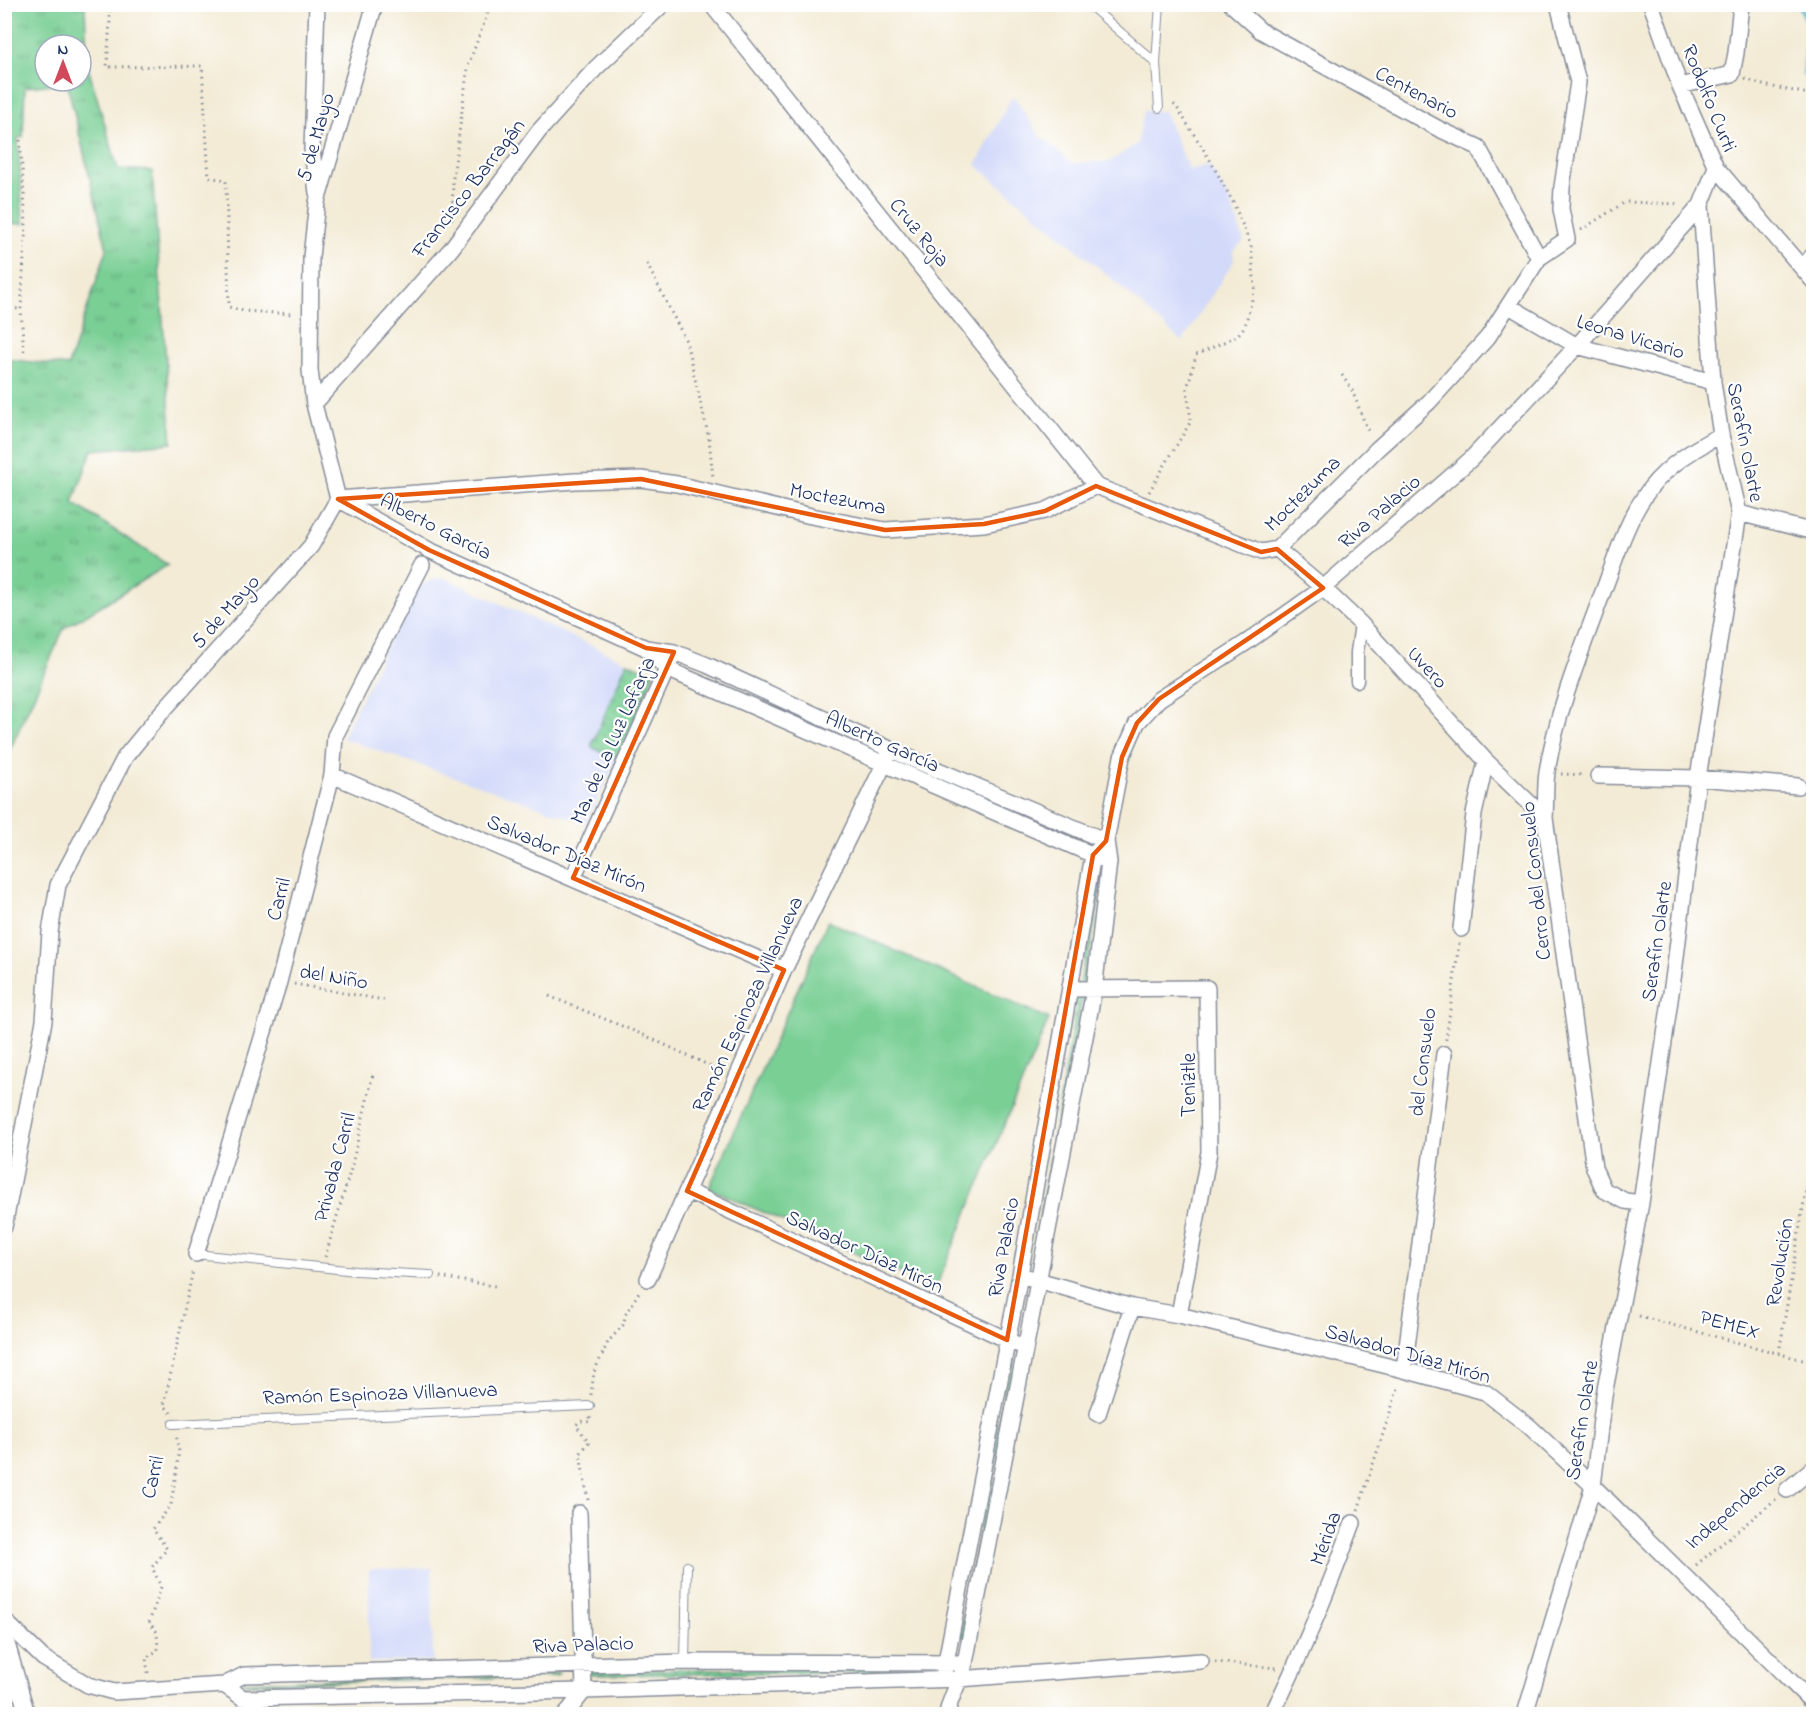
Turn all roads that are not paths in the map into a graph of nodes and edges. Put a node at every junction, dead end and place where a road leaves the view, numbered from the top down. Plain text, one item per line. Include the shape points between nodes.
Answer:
1 (317, 4) edge
2 (375, 4) edge
3 (663, 4) edge
4 (711, 4) edge
5 (1088, 4) edge
6 (1160, 4) edge
7 (1231, 4) edge
8 (1558, 4) edge
9 (1652, 4) edge
10 (1741, 4) edge
11 (1156, 63) junction
12 (1680, 86) junction
13 (1159, 108) dead end
14 (1716, 167) junction
15 (317, 202) junction
16 (1701, 205) junction
17 (1814, 254) edge
18 (1539, 258) junction
19 (1802, 268) junction
20 (1814, 282) edge
21 (1509, 306) junction
22 (1577, 346) junction
23 (1713, 382) junction
24 (314, 404) junction
25 (1721, 435) junction
26 (1096, 486) junction
27 (338, 499) junction
28 (1739, 513) junction
29 (1814, 532) edge
30 (1277, 549) junction
31 (422, 565) dead end
32 (1323, 588) junction
33 (1360, 624) junction
34 (646, 648) junction
35 (674, 652) junction
36 (667, 669) junction
37 (1357, 681) dead end
38 (891, 750) junction
39 (1486, 760) junction
40 (884, 765) junction
41 (332, 775) junction
42 (1598, 776) road end
43 (1698, 778) junction
44 (1798, 786) dead end
45 (1545, 818) junction
46 (1106, 841) junction
47 (1093, 855) junction
48 (1109, 862) junction
49 (573, 878) junction
50 (1461, 928) road end
51 (784, 970) junction
52 (1070, 989) junction
53 (1094, 990) junction
54 (1444, 1054) road end
55 (687, 1191) junction
56 (1641, 1203) junction
57 (4, 1227) edge
58 (196, 1254) joint
59 (430, 1275) road end
60 (1020, 1275) junction
61 (648, 1279) dead end
62 (1037, 1280) junction
63 (1132, 1307) junction
64 (1179, 1315) junction
65 (1007, 1340) junction
66 (1025, 1349) junction
67 (1404, 1370) junction
68 (590, 1406) dead end
69 (1098, 1414) dead end
70 (173, 1424) road end
71 (1814, 1467) edge
72 (1593, 1486) junction
73 (1787, 1490) road end
74 (579, 1513) dead end
75 (1353, 1523) road end
76 (687, 1566) dead end
77 (4, 1620) edge
78 (4, 1633) edge
79 (1201, 1661) road end
80 (685, 1662) junction
81 (716, 1662) junction
82 (965, 1663) junction
83 (584, 1664) junction
84 (945, 1664) junction
85 (961, 1679) junction
86 (942, 1680) junction
87 (224, 1686) junction
88 (717, 1687) junction
89 (584, 1691) junction
90 (1814, 1704) edge
91 (948, 1709) edge
92 (27, 1714) edge
93 (566, 1714) edge
94 (1272, 1714) edge
95 (1525, 1714) edge

1 - 15 street via 312,148
2 - 15 street, 5 de Mayo
3 - 24 street, Francisco Barragán via 596,68 539,131 451,249
4 - 26 street, Cruz Roja
5 - 11 lane
6 - 11 lane
7 - 18 street, Centenario via 1261,31 1478,147
8 - 18 street, Moctezuma via 1578,82 1562,187 1561,209 1567,239
9 - 12 street, Rodolfo Curti
10 - 12 street via 1732,74
11 - 13 lane
12 - 14 street, Rodolfo Curti
14 - 16 street, Serafín Olarte
14 - 19 street, Rodolfo Curti
15 - 24 street, 5 de Mayo via 311,257 310,370
16 - 22 street, Riva Palacio
16 - 23 street, Serafín Olarte
17 - 19 street
18 - 21 street, Moctezuma
19 - 20 street, Rodolfo Curti
21 - 22 street, Leona Vicario
21 - 30 street, Moctezuma via 1488,337 1443,386
22 - 23 street, Leona Vicario
22 - 32 street, Riva Palacio via 1471,459
23 - 25 street, Serafín Olarte
24 - 27 street, 5 de Mayo
25 - 28 street, Serafín Olarte
25 - 45 street, Cerro del Consuelo via 1668,471 1645,496 1629,523 1557,723 1547,774
26 - 27 street, Moctezuma via 1045,511 994,522 885,530 641,479
26 - 30 street, Moctezuma via 1261,552
27 - 34 street, Alberto García via 429,550
27 - 57 street, 5 de Mayo via 311,546 124,757 58,885 50,932 44,1021
28 - 29 street
28 - 43 street, Serafín Olarte
30 - 32 street, Uvero
31 - 41 street, Carril via 335,736
32 - 33 street, Uvero
32 - 46 street, Riva Palacio via 1159,699 1137,723 1122,756
33 - 37 street
33 - 39 street, Uvero
34 - 35 street, Alberto García
34 - 36 street, Alberto García
35 - 36 street, Ma. de La Luz Lafarja
35 - 38 street, Alberto García
36 - 40 street, Alberto García
36 - 49 street, Ma. de La Luz Lafarja
38 - 40 street, Ramón Espinoza Villanueva
38 - 46 street, Alberto García
39 - 45 street, Uvero
39 - 50 street via 1474,814
40 - 47 street, Alberto García
40 - 51 street, Ramón Espinoza Villanueva
41 - 49 street, Salvador Díaz Mirón
41 - 58 street, Carril via 279,982
42 - 43 street
43 - 44 street
43 - 56 street, Serafín Olarte
45 - 56 street, Cerro del Consuelo via 1594,1168 1604,1190 1625,1201
46 - 47 street
46 - 48 street, Riva Palacio
47 - 48 street, Alberto García
47 - 52 street, Riva Palacio
48 - 53 street, Riva Palacio
49 - 51 street, Salvador Díaz Mirón
51 - 55 street, Ramón Espinoza Villanueva
52 - 53 street, Teniztle
52 - 60 street, Riva Palacio
53 - 62 street, Riva Palacio
53 - 64 street, Teniztle via 1207,988 1209,1152
54 - 67 street, del Consuelo
55 - 61 street, Ramón Espinoza Villanueva
55 - 65 street, Salvador Díaz Mirón
56 - 72 street, Serafín Olarte via 1604,1395
58 - 59 lane
60 - 62 street, Salvador Díaz Mirón
60 - 65 street, Riva Palacio
62 - 63 street, Salvador Díaz Mirón
62 - 66 street, Riva Palacio
63 - 64 street, Salvador Díaz Mirón
63 - 69 street
64 - 67 street, Salvador Díaz Mirón
65 - 66 street, Salvador Díaz Mirón
65 - 84 street, Riva Palacio
66 - 82 street, Riva Palacio
67 - 72 street, Salvador Díaz Mirón via 1485,1392 1530,1427
68 - 70 lane, Ramón Espinoza Villanueva
71 - 73 street, Independencia
72 - 90 street, Salvador Díaz Mirón
72 - 95 street, Serafín Olarte
74 - 83 street
75 - 94 street, Mérida via 1333,1579
76 - 80 lane
77 - 87 street, Riva Palacio via 43,1658 88,1685 114,1692
78 - 92 street
79 - 85 street, Riva Palacio
80 - 81 street, Riva Palacio
80 - 83 street, Riva Palacio
81 - 84 street, Riva Palacio
81 - 88 street
82 - 84 street, Riva Palacio
82 - 85 street, Riva Palacio
83 - 87 street, Riva Palacio via 244,1675
83 - 89 street
84 - 86 street, Riva Palacio
85 - 86 street, Riva Palacio
85 - 91 street, Riva Palacio
86 - 88 street, Riva Palacio
86 - 91 street, Riva Palacio
87 - 89 street, Riva Palacio via 243,1698
88 - 89 street, Riva Palacio
89 - 93 street

